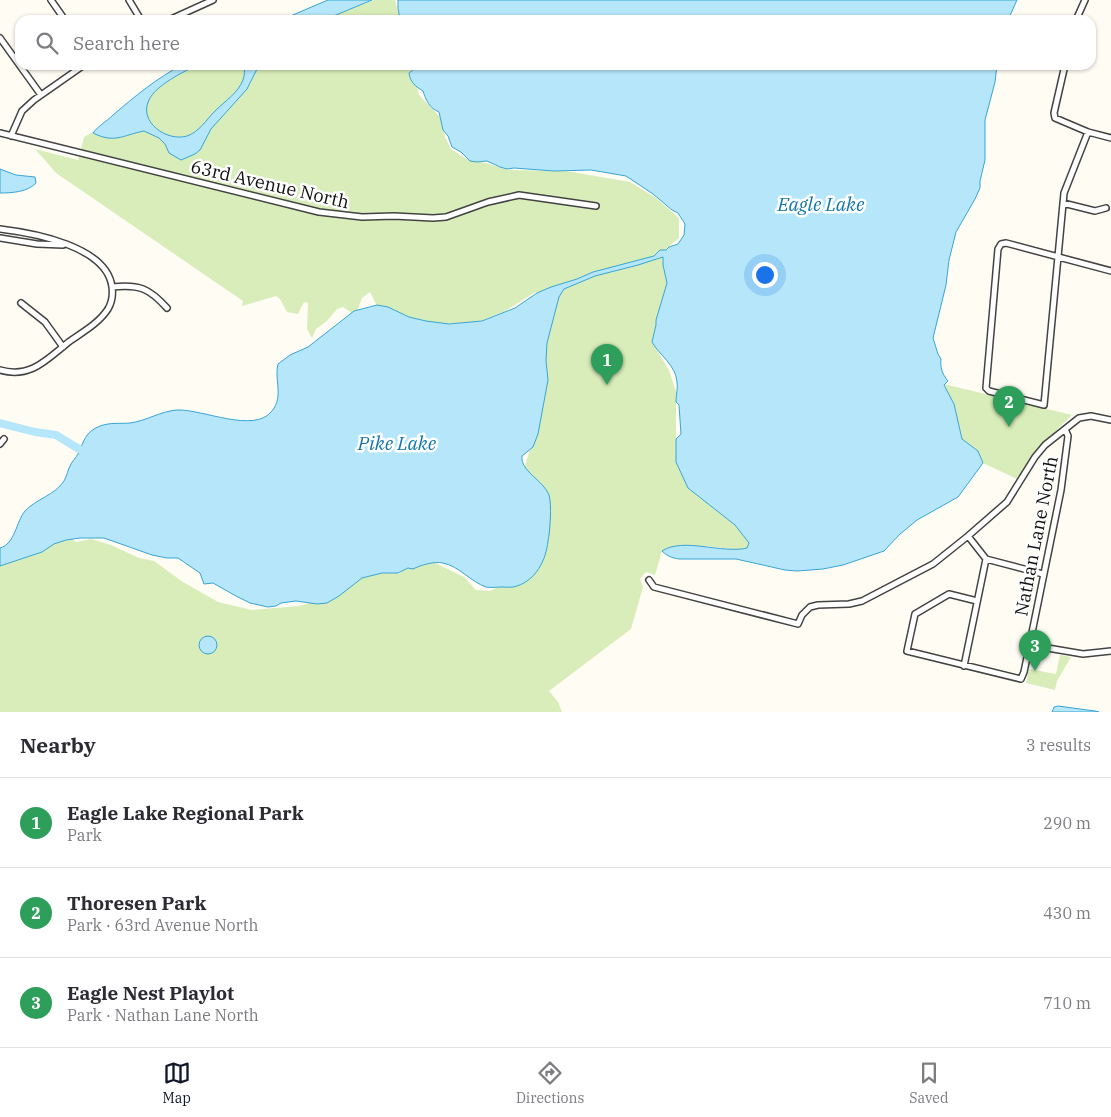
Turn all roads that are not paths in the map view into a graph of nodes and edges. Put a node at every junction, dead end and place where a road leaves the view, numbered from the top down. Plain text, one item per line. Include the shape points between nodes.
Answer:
1 (51, 0) edge
2 (129, 0) edge
3 (214, 0) edge
4 (1085, 0) edge
5 (62, 15) edge
6 (138, 15) edge
7 (180, 15) edge
8 (1078, 15) edge
9 (0, 38) edge
10 (15, 59) edge
11 (23, 70) edge
12 (77, 70) edge
13 (1064, 70) edge
14 (41, 95) junction
15 (1088, 132) junction
16 (0, 133) edge
17 (11, 136) junction
18 (1111, 138) edge
19 (1063, 203) junction
20 (596, 206) dead end
21 (1106, 208) dead end
22 (0, 229) edge
23 (0, 238) edge
24 (66, 245) junction
25 (1057, 257) junction
26 (1111, 271) edge
27 (112, 287) junction
28 (20, 303) dead end
29 (167, 308) dead end
30 (63, 347) junction
31 (0, 370) edge
32 (1111, 420) edge
33 (1065, 429) junction
34 (968, 536) junction
35 (986, 559) junction
36 (1043, 574) junction
37 (648, 580) dead end
38 (978, 601) junction
39 (1030, 645) junction
40 (1111, 651) edge
41 (964, 666) junction

1 - 5 street
2 - 6 street
3 - 7 street
4 - 8 street
9 - 10 street
11 - 14 street
12 - 14 street
13 - 15 street via 1055,118
14 - 17 street via 22,111
15 - 18 street
15 - 19 street via 1067,183
16 - 17 street, 63rd Avenue North
17 - 20 street, 63rd Avenue North via 342,216 439,217 520,195
19 - 21 street via 1095,211
19 - 25 street
22 - 24 street via 46,237
23 - 24 street
24 - 27 street via 80,249 104,267
25 - 25 street via 1044,405 989,391 985,385 999,246 1006,244
25 - 26 street
27 - 29 street via 143,288
27 - 30 street via 110,303 103,315
28 - 30 street via 45,322
30 - 31 street via 24,373
32 - 33 street via 1095,416 1079,418
33 - 34 street via 1041,449 1007,502
33 - 36 street, Nathan Lane North via 1068,436 1062,485
34 - 35 street
34 - 37 street via 934,564 916,574 862,601 810,607 798,624 654,587
35 - 36 street
35 - 38 street
36 - 39 street, Nathan Lane North
38 - 41 street
38 - 41 street via 949,594 922,609 915,614 907,651
39 - 40 street via 1083,654
39 - 41 street, Nathan Lane North via 1023,677 1018,679

